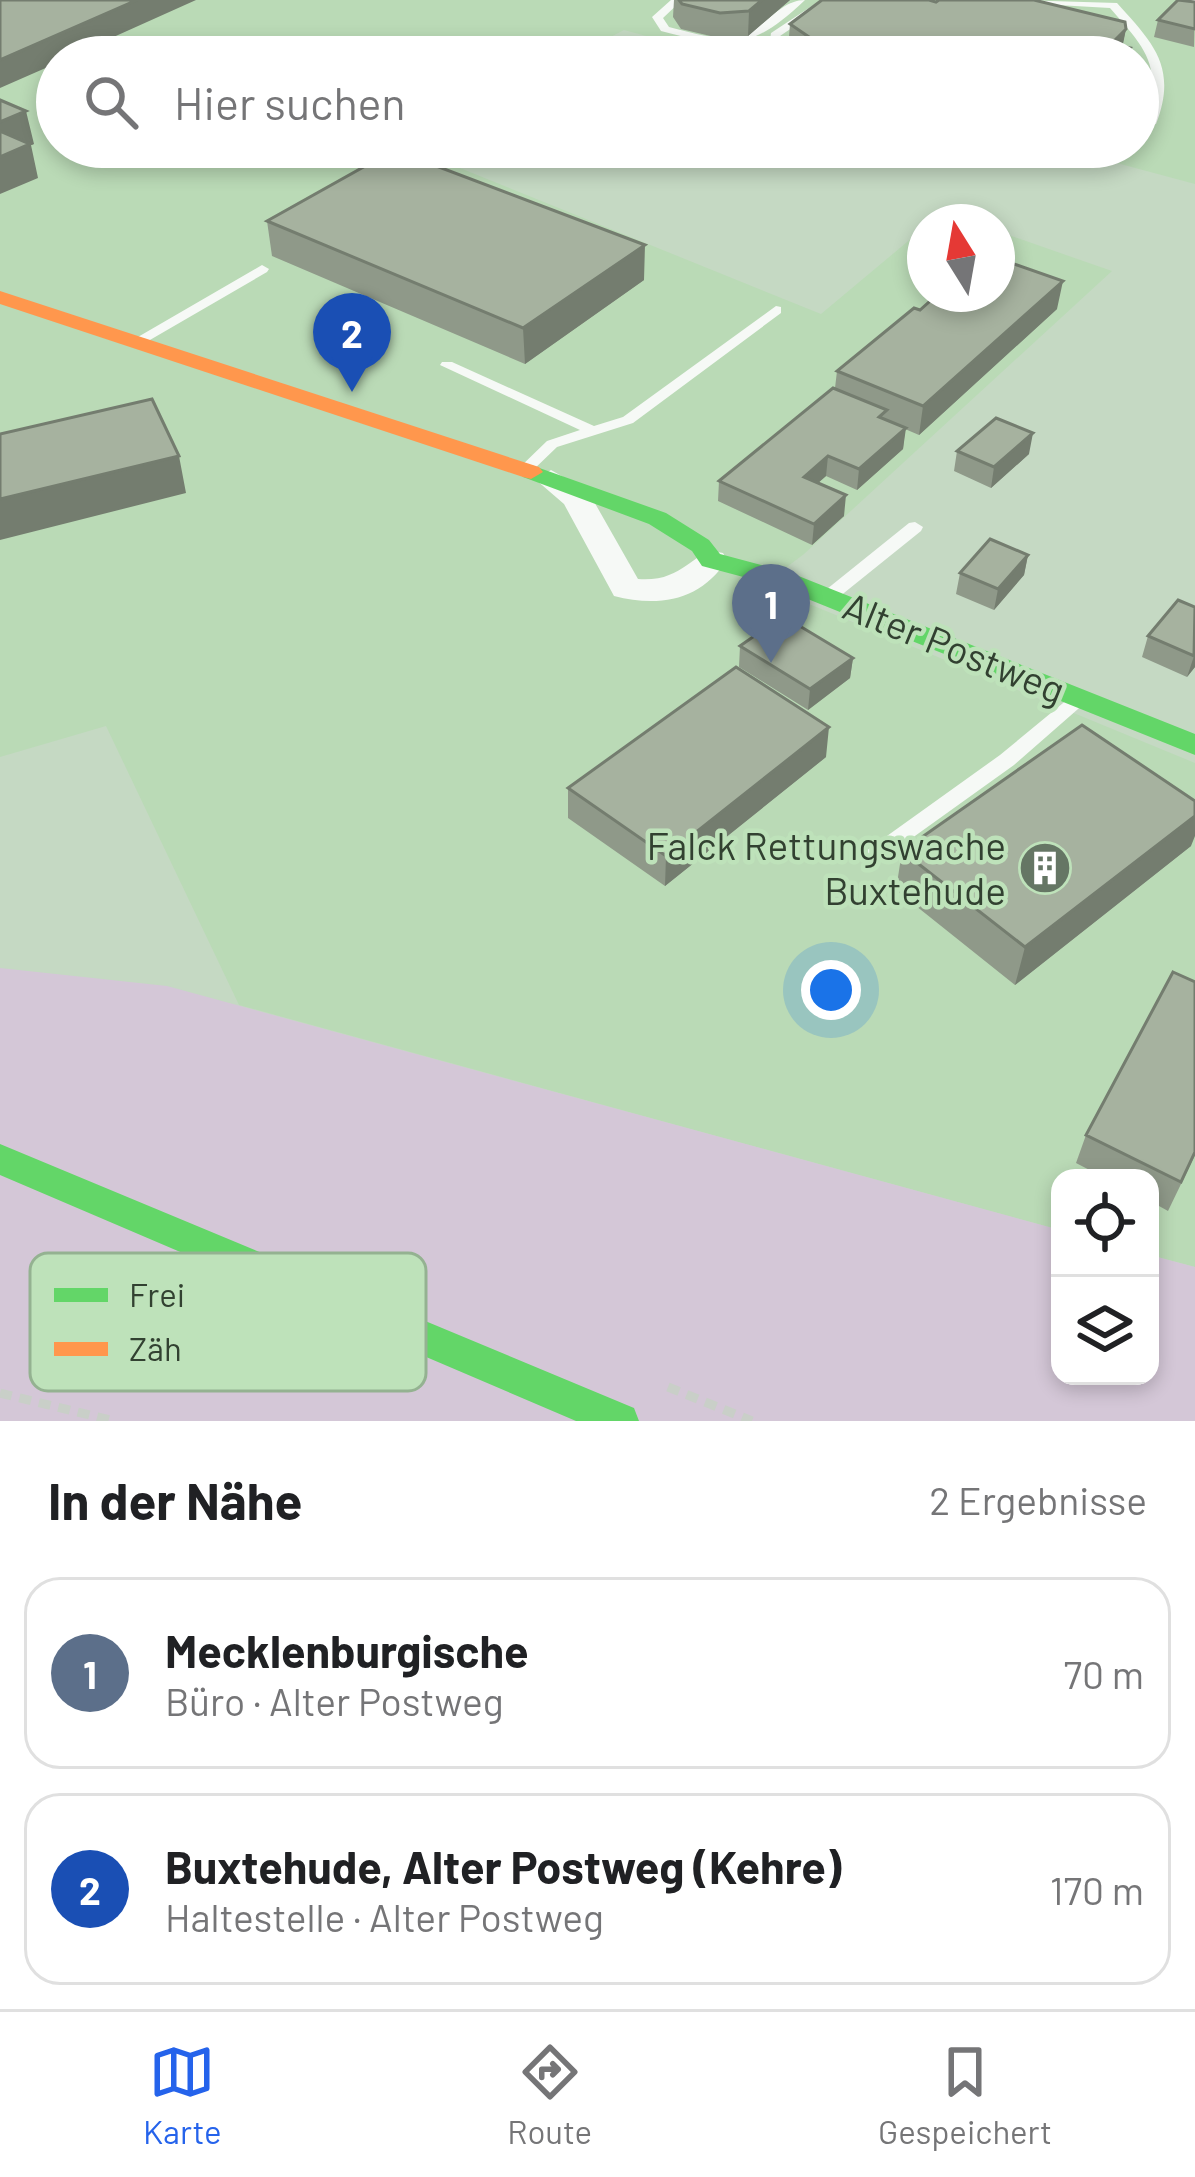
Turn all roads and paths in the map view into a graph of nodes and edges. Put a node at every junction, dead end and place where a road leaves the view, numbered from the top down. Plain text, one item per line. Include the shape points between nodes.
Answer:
1 (676, 0) edge
2 (800, 0) edge
3 (828, 0) edge
4 (1022, 0) edge
5 (1115, 3) edge
6 (695, 36) edge
7 (756, 36) edge
8 (775, 36) edge
9 (1138, 36) edge
10 (1159, 66) edge
11 (1159, 101) edge
12 (262, 268) dead end
13 (0, 297) edge
14 (776, 310) dead end
15 (138, 341) junction
16 (447, 365) dead end
17 (596, 433) junction
18 (538, 474) junction
19 (915, 527) dead end
20 (711, 560) junction
21 (828, 597) junction
22 (1080, 698) junction
23 (1195, 745) edge
24 (873, 856) dead end
25 (0, 1159) edge
26 (222, 1253) edge
27 (426, 1339) edge
28 (0, 1393) edge
29 (114, 1421) edge
30 (620, 1421) edge

1 - 6 lane via 657,17 665,28
2 - 7 lane
3 - 8 lane
4 - 5 lane
5 - 9 lane
10 - 11 lane
12 - 15 lane
13 - 15 street, Alter Postweg
14 - 17 lane via 628,420
15 - 18 street, Alter Postweg
16 - 17 lane
17 - 18 lane via 552,444
18 - 20 street, Alter Postweg via 678,528
18 - 20 street, Alter Postweg via 577,498 626,588 664,591 690,582
19 - 21 lane
20 - 21 street, Alter Postweg
21 - 22 street, Alter Postweg
22 - 23 street, Alter Postweg
22 - 24 lane
25 - 26 street
27 - 30 street
28 - 29 path

